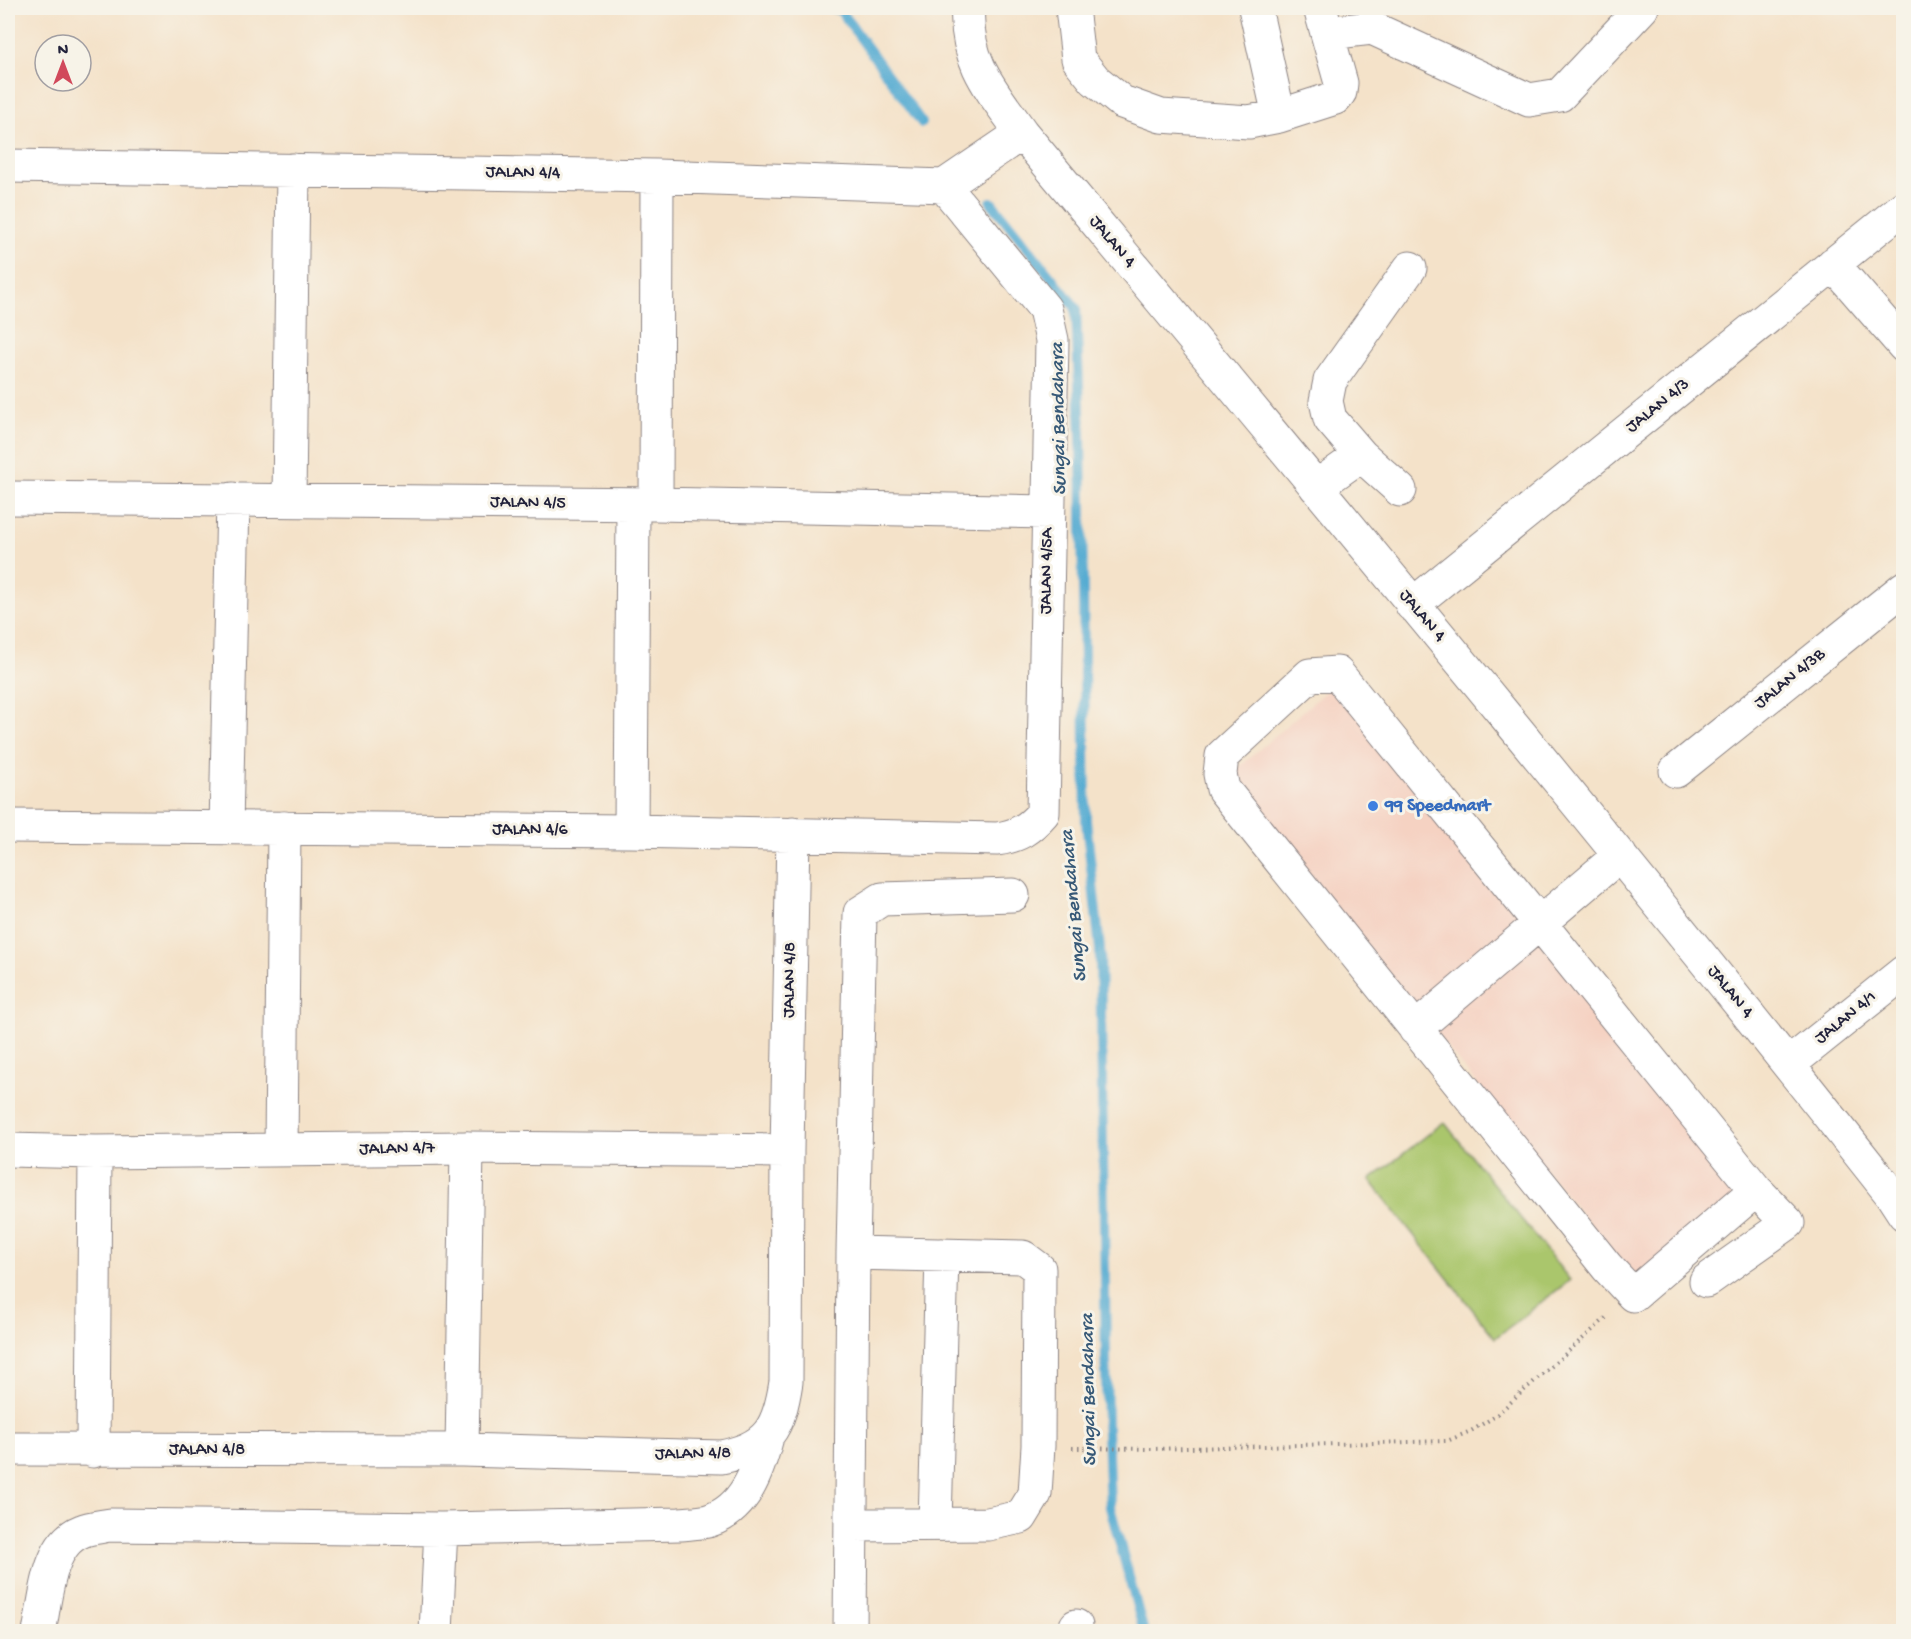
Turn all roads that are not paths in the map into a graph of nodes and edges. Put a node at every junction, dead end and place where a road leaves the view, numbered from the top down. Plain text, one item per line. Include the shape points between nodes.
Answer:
1 (968, 8) edge
2 (1072, 8) edge
3 (1255, 8) edge
4 (1642, 8) edge
5 (1368, 18) edge
6 (1324, 20) edge
7 (1279, 116) junction
8 (1022, 133) junction
9 (8, 166) edge
10 (293, 170) junction
11 (657, 176) junction
12 (944, 186) junction
13 (1904, 207) edge
14 (1833, 264) junction
15 (1410, 268) dead end
16 (1904, 346) edge
17 (1361, 455) junction
18 (1316, 487) junction
19 (1400, 490) dead end
20 (8, 498) edge
21 (233, 499) junction
22 (289, 500) junction
23 (644, 504) junction
24 (1048, 512) junction
25 (1904, 588) edge
26 (1412, 604) junction
27 (1676, 771) dead end
28 (1043, 813) joint
29 (8, 826) edge
30 (226, 828) junction
31 (284, 828) junction
32 (631, 831) junction
33 (793, 834) junction
34 (1620, 855) junction
35 (1013, 895) dead end
36 (1541, 924) junction
37 (1904, 972) edge
38 (1415, 1029) junction
39 (1789, 1064) junction
40 (467, 1148) junction
41 (8, 1150) edge
42 (281, 1150) junction
43 (787, 1151) junction
44 (95, 1152) junction
45 (1756, 1190) junction
46 (1904, 1214) edge
47 (853, 1253) junction
48 (942, 1255) junction
49 (1706, 1281) dead end
50 (767, 1437) junction
51 (8, 1449) edge
52 (93, 1450) junction
53 (462, 1450) junction
54 (935, 1524) junction
55 (851, 1525) junction
56 (441, 1529) junction
57 (39, 1632) edge
58 (436, 1632) edge
59 (850, 1632) edge

1 - 8 street, JALAN 4 via 972,53
2 - 7 street via 1078,59 1095,80 1122,102 1161,116 1250,122
3 - 7 street
4 - 5 street via 1560,95 1529,100
5 - 6 street
6 - 7 street via 1340,92 1335,98
8 - 12 street
8 - 18 street, JALAN 4
9 - 10 street, JALAN 4/4
10 - 11 street, JALAN 4/4
10 - 22 street
11 - 12 street, JALAN 4/4
11 - 23 street
12 - 24 street, JALAN 4/5A via 1045,309 1052,340
13 - 14 street, JALAN 4/3
14 - 16 street
14 - 26 street, JALAN 4/3
15 - 17 street via 1330,381 1326,401 1330,419
17 - 18 street
17 - 19 street
18 - 26 street, JALAN 4
20 - 21 street, JALAN 4/5
21 - 22 street, JALAN 4/5
21 - 30 street
22 - 23 street, JALAN 4/5
23 - 24 street, JALAN 4/5
23 - 32 street
24 - 28 street, JALAN 4/5A
25 - 27 street, JALAN 4/3B
26 - 34 street, JALAN 4
28 - 33 street, JALAN 4/6 via 1024,832 997,839
29 - 30 street, JALAN 4/6
30 - 31 street, JALAN 4/6
31 - 32 street, JALAN 4/6
31 - 42 street
32 - 33 street, JALAN 4/6
33 - 43 street, JALAN 4/8
34 - 36 street
34 - 39 street, JALAN 4
35 - 47 street via 882,899 860,913
36 - 38 street
36 - 38 street via 1337,673 1310,675 1222,756 1223,789
36 - 45 street
37 - 39 street, JALAN 4/1
38 - 45 street via 1633,1295
39 - 46 street, JALAN 4
40 - 42 street, JALAN 4/7
40 - 43 street, JALAN 4/7
40 - 53 street
41 - 44 street, JALAN 4/7
42 - 44 street, JALAN 4/7
43 - 50 street, JALAN 4/8 via 786,1382 781,1411
44 - 52 street
45 - 49 street via 1788,1223
47 - 48 street
47 - 55 street
48 - 54 street
48 - 54 street via 1023,1257 1039,1269 1038,1446 1035,1494 1021,1517 988,1524
50 - 53 street, JALAN 4/8 via 752,1448 721,1457
50 - 56 street via 759,1467 746,1491 731,1510 708,1521
51 - 52 street, JALAN 4/8
52 - 53 street, JALAN 4/8
54 - 55 street
55 - 59 street
56 - 57 street via 110,1525 81,1531 65,1542 54,1560
56 - 58 street

